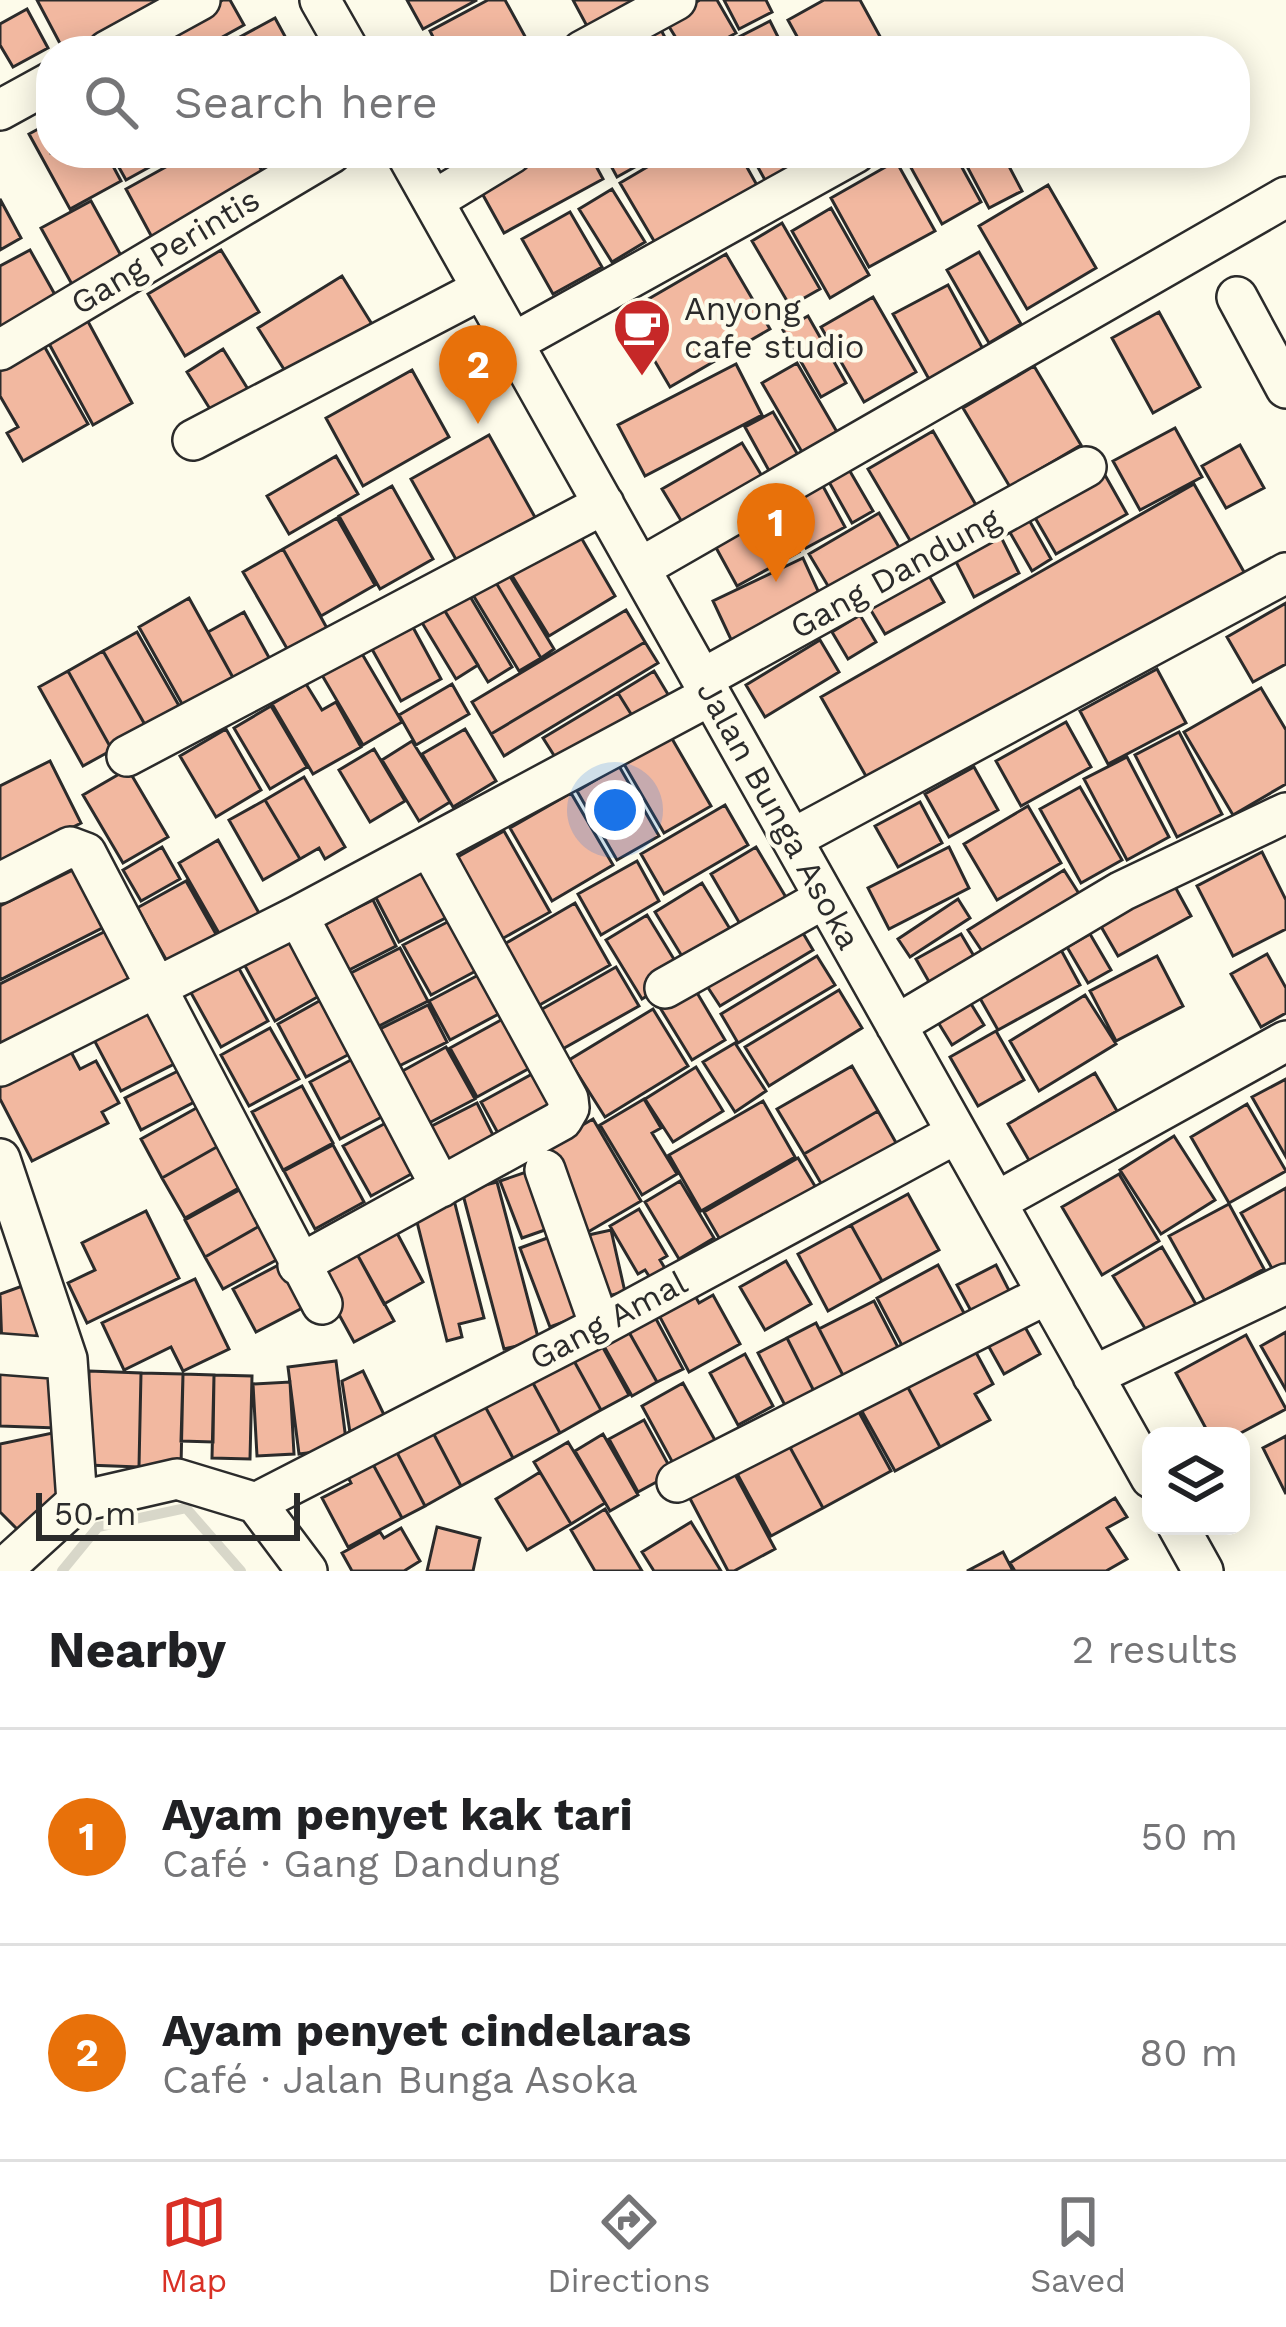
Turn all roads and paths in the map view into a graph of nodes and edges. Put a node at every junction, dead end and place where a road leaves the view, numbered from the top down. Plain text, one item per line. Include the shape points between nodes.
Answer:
1 (200, 0) edge
2 (320, 0) edge
3 (676, 0) edge
4 (134, 36) edge
5 (340, 36) edge
6 (610, 36) edge
7 (36, 90) edge
8 (0, 110) edge
9 (306, 168) edge
10 (414, 168) edge
11 (487, 168) edge
12 (828, 168) edge
13 (1286, 196) edge
14 (433, 201) junction
15 (482, 289) junction
16 (1237, 298) dead end
17 (513, 343) junction
18 (0, 350) edge
19 (1286, 388) edge
20 (194, 440) dead end
21 (1086, 467) dead end
22 (604, 504) junction
23 (640, 568) junction
24 (1286, 573) edge
25 (706, 687) junction
26 (127, 756) dead end
27 (1286, 813) edge
28 (792, 839) junction
29 (430, 846) junction
30 (0, 884) edge
31 (825, 898) junction
32 (298, 916) junction
33 (665, 988) dead end
34 (155, 989) junction
35 (896, 1024) junction
36 (1286, 1041) edge
37 (0, 1066) edge
38 (957, 1132) junction
39 (0, 1160) edge
40 (545, 1170) dead end
41 (441, 1187) junction
42 (996, 1202) junction
43 (298, 1265) junction
44 (1286, 1284) edge
45 (1047, 1294) junction
46 (322, 1304) dead end
47 (600, 1326) junction
48 (0, 1354) edge
49 (68, 1359) junction
50 (1094, 1376) junction
51 (1142, 1462) edge
52 (677, 1482) dead end
53 (76, 1502) junction
54 (256, 1503) junction
55 (1183, 1535) edge
56 (2, 1571) edge
57 (307, 1571) edge
58 (1203, 1571) edge

1 - 4 street
2 - 5 street
3 - 6 street
7 - 8 street
9 - 18 street, Gang Perintis
10 - 14 street, Jalan Bunga Asoka
11 - 14 street
12 - 17 street
13 - 23 street
14 - 15 street, Jalan Bunga Asoka
15 - 17 street, Jalan Bunga Asoka
15 - 20 street
16 - 19 street
17 - 22 street, Jalan Bunga Asoka
21 - 25 street, Gang Dandung
22 - 23 street, Jalan Bunga Asoka
22 - 26 street
23 - 25 street, Jalan Bunga Asoka
24 - 28 street
25 - 28 street, Jalan Bunga Asoka
25 - 29 street, Gang Dandung
27 - 35 street via 1122,891
28 - 31 street, Jalan Bunga Asoka
29 - 32 street, Gang Dandung
29 - 41 street via 568,1099 562,1120
30 - 34 street via 81,848
31 - 33 street
31 - 35 street, Jalan Bunga Asoka
32 - 34 street, Gang Dandung
32 - 41 street
34 - 37 street, Gang Dandung
34 - 43 street
35 - 38 street, Jalan Bunga Asoka
36 - 42 street
38 - 42 street, Jalan Bunga Asoka
38 - 47 street, Gang Amal
39 - 49 street
40 - 47 street
41 - 43 street
42 - 45 street, Jalan Bunga Asoka
43 - 46 street
44 - 50 street
45 - 50 street, Jalan Bunga Asoka
45 - 52 street
47 - 54 street, Gang Amal
48 - 49 street
49 - 53 street
50 - 51 street, Jalan Bunga Asoka
53 - 54 street via 177,1479
53 - 56 street
54 - 57 street
55 - 58 street

